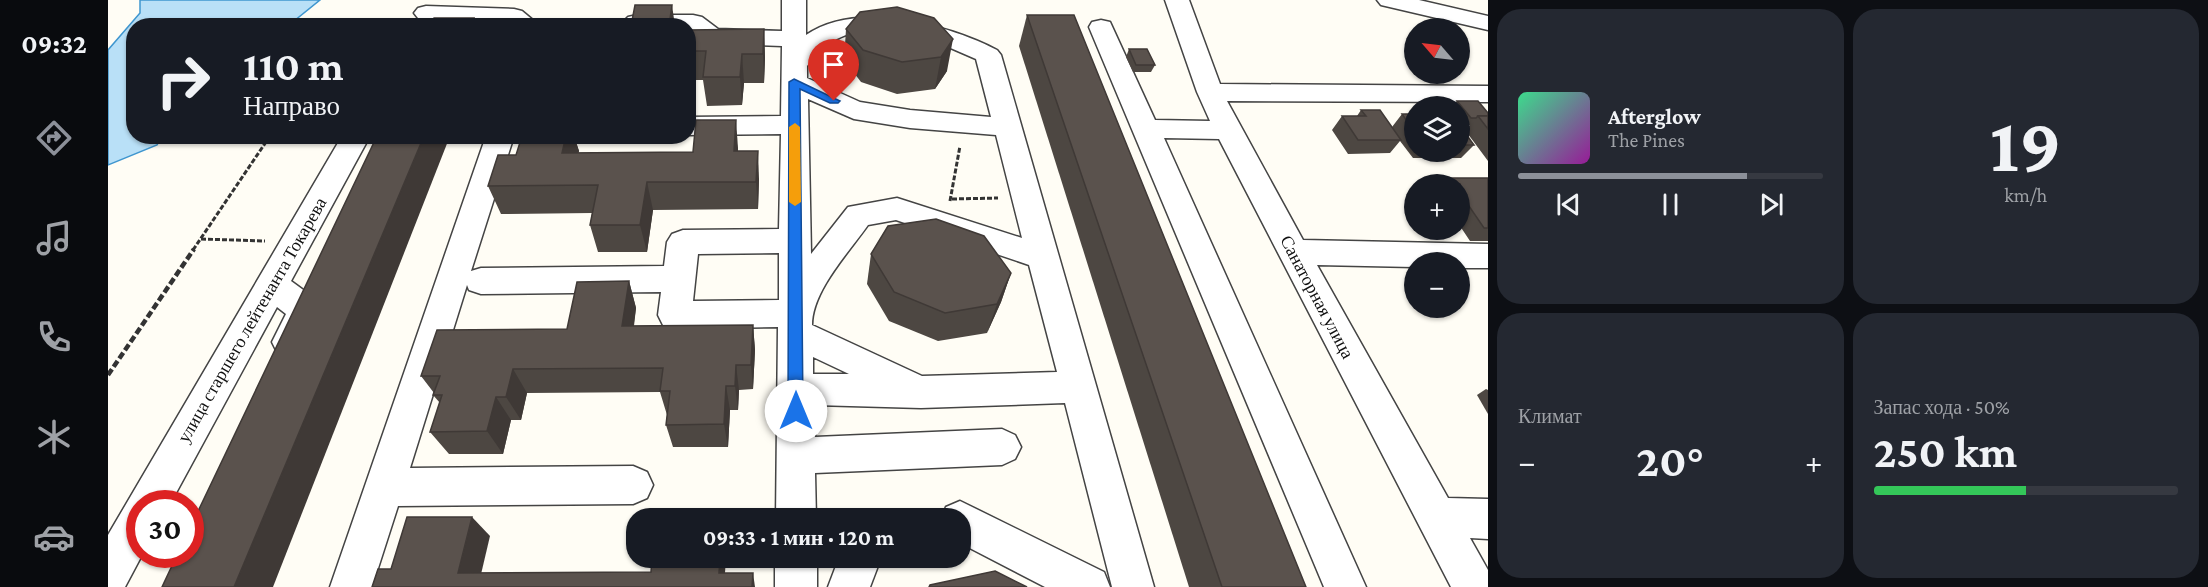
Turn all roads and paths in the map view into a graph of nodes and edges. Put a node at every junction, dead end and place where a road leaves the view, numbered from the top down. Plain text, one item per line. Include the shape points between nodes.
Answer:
1 (794, 0) edge
2 (1177, 0) edge
3 (1389, 0) edge
4 (428, 13) edge
5 (518, 18) edge
6 (1488, 23) edge
7 (696, 24) edge
8 (1101, 27) dead end
9 (794, 62) junction
10 (1210, 92) junction
11 (1488, 94) edge
12 (964, 123) junction
13 (795, 125) junction
14 (696, 126) edge
15 (1008, 127) junction
16 (1145, 129) junction
17 (1228, 130) junction
18 (265, 144) edge
19 (351, 144) edge
20 (497, 144) edge
21 (945, 225) junction
22 (200, 239) junction
23 (795, 241) junction
24 (296, 242) junction
25 (1294, 252) junction
26 (1488, 256) edge
27 (1043, 257) junction
28 (679, 279) junction
29 (481, 281) dead end
30 (272, 285) junction
31 (795, 323) junction
32 (274, 374) edge
33 (108, 375) edge
34 (1078, 387) junction
35 (796, 389) junction
36 (921, 392) junction
37 (1002, 447) dead end
38 (796, 456) junction
39 (633, 484) dead end
40 (384, 487) junction
41 (156, 490) edge
42 (796, 508) edge
43 (1437, 518) junction
44 (1488, 519) edge
45 (971, 527) edge
46 (126, 544) edge
47 (796, 568) edge
48 (856, 568) edge
49 (108, 575) edge
50 (351, 587) edge
51 (796, 587) edge
52 (849, 587) edge
53 (1089, 587) edge
54 (1132, 587) edge
55 (1345, 587) edge
56 (1474, 587) edge

1 - 9 street
2 - 10 street, Санаторная улица
3 - 6 street
4 - 5 street
7 - 9 street via 712,36
8 - 16 street
9 - 12 street via 854,110
9 - 13 street
9 - 15 street via 821,36 857,23 903,24 971,45 988,55
10 - 11 street
10 - 17 street, Санаторная улица
12 - 15 street
12 - 21 path
13 - 14 street
13 - 23 street
15 - 27 street
16 - 17 street
16 - 55 street
17 - 25 street, Санаторная улица
18 - 22 path
19 - 24 street, улица старшего лейтенанта Токарева
20 - 40 street
21 - 27 street
21 - 31 street via 897,209 859,215 817,270
22 - 24 path
22 - 33 path
23 - 28 street via 683,242
23 - 31 street
24 - 30 street, улица старшего лейтенанта Токарева
25 - 26 street
25 - 43 street, Санаторная улица
27 - 34 street
28 - 29 street
28 - 31 street via 675,315
30 - 32 street via 305,310
30 - 41 street, улица старшего лейтенанта Токарева
31 - 35 street
31 - 36 street
34 - 36 street
34 - 54 street
35 - 36 street
35 - 38 street
37 - 38 street
38 - 42 street
39 - 40 street
40 - 50 street
43 - 44 street
43 - 56 street, Санаторная улица
45 - 53 street
46 - 49 street
47 - 51 street
48 - 52 street

